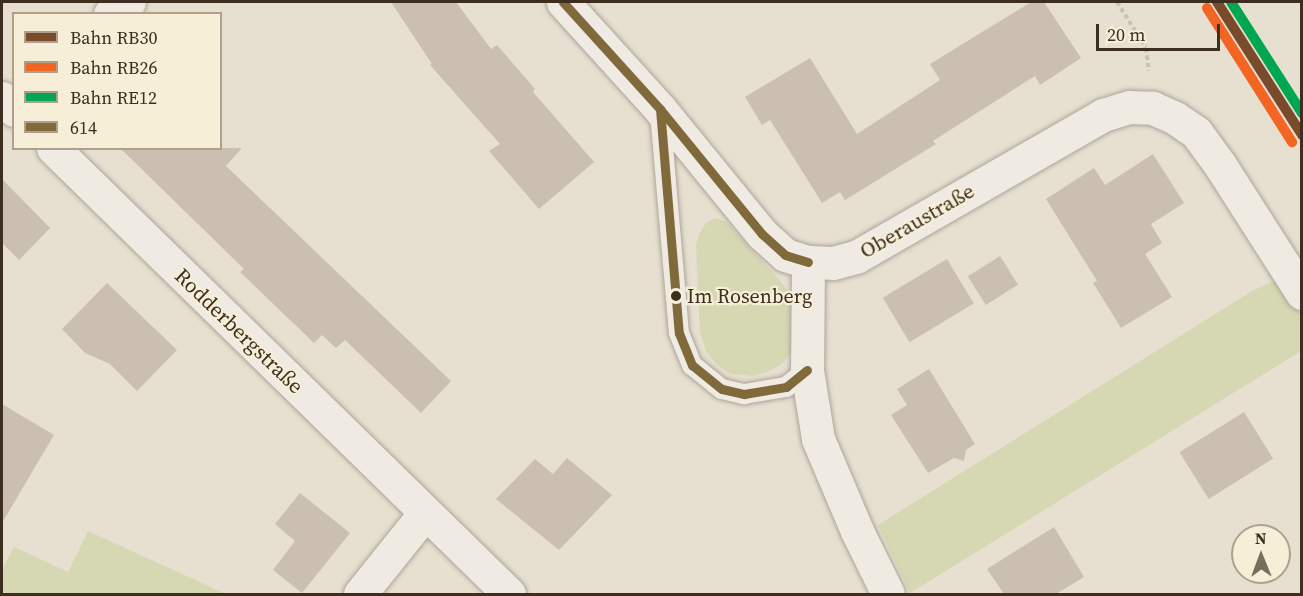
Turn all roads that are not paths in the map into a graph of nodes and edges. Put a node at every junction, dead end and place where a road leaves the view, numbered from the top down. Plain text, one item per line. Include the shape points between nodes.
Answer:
1 (129, 2) edge
2 (563, 2) edge
3 (113, 12) edge
4 (660, 109) junction
5 (55, 150) edge
6 (808, 262) junction
7 (1302, 293) edge
8 (807, 370) junction
9 (425, 513) junction
10 (360, 594) edge
11 (509, 594) edge
12 (888, 594) edge

1 - 3 street
2 - 4 street, Oberaustraße
4 - 6 street, Oberaustraße via 762,234 785,255
4 - 8 lane via 679,333 692,366 722,389 744,394 786,387
5 - 9 street, Rodderbergstraße
6 - 7 street, Oberaustraße via 833,263 856,257 1103,115 1130,107 1153,108 1196,132
6 - 8 street
8 - 12 street via 818,439
9 - 10 street
9 - 11 street, Rodderbergstraße

